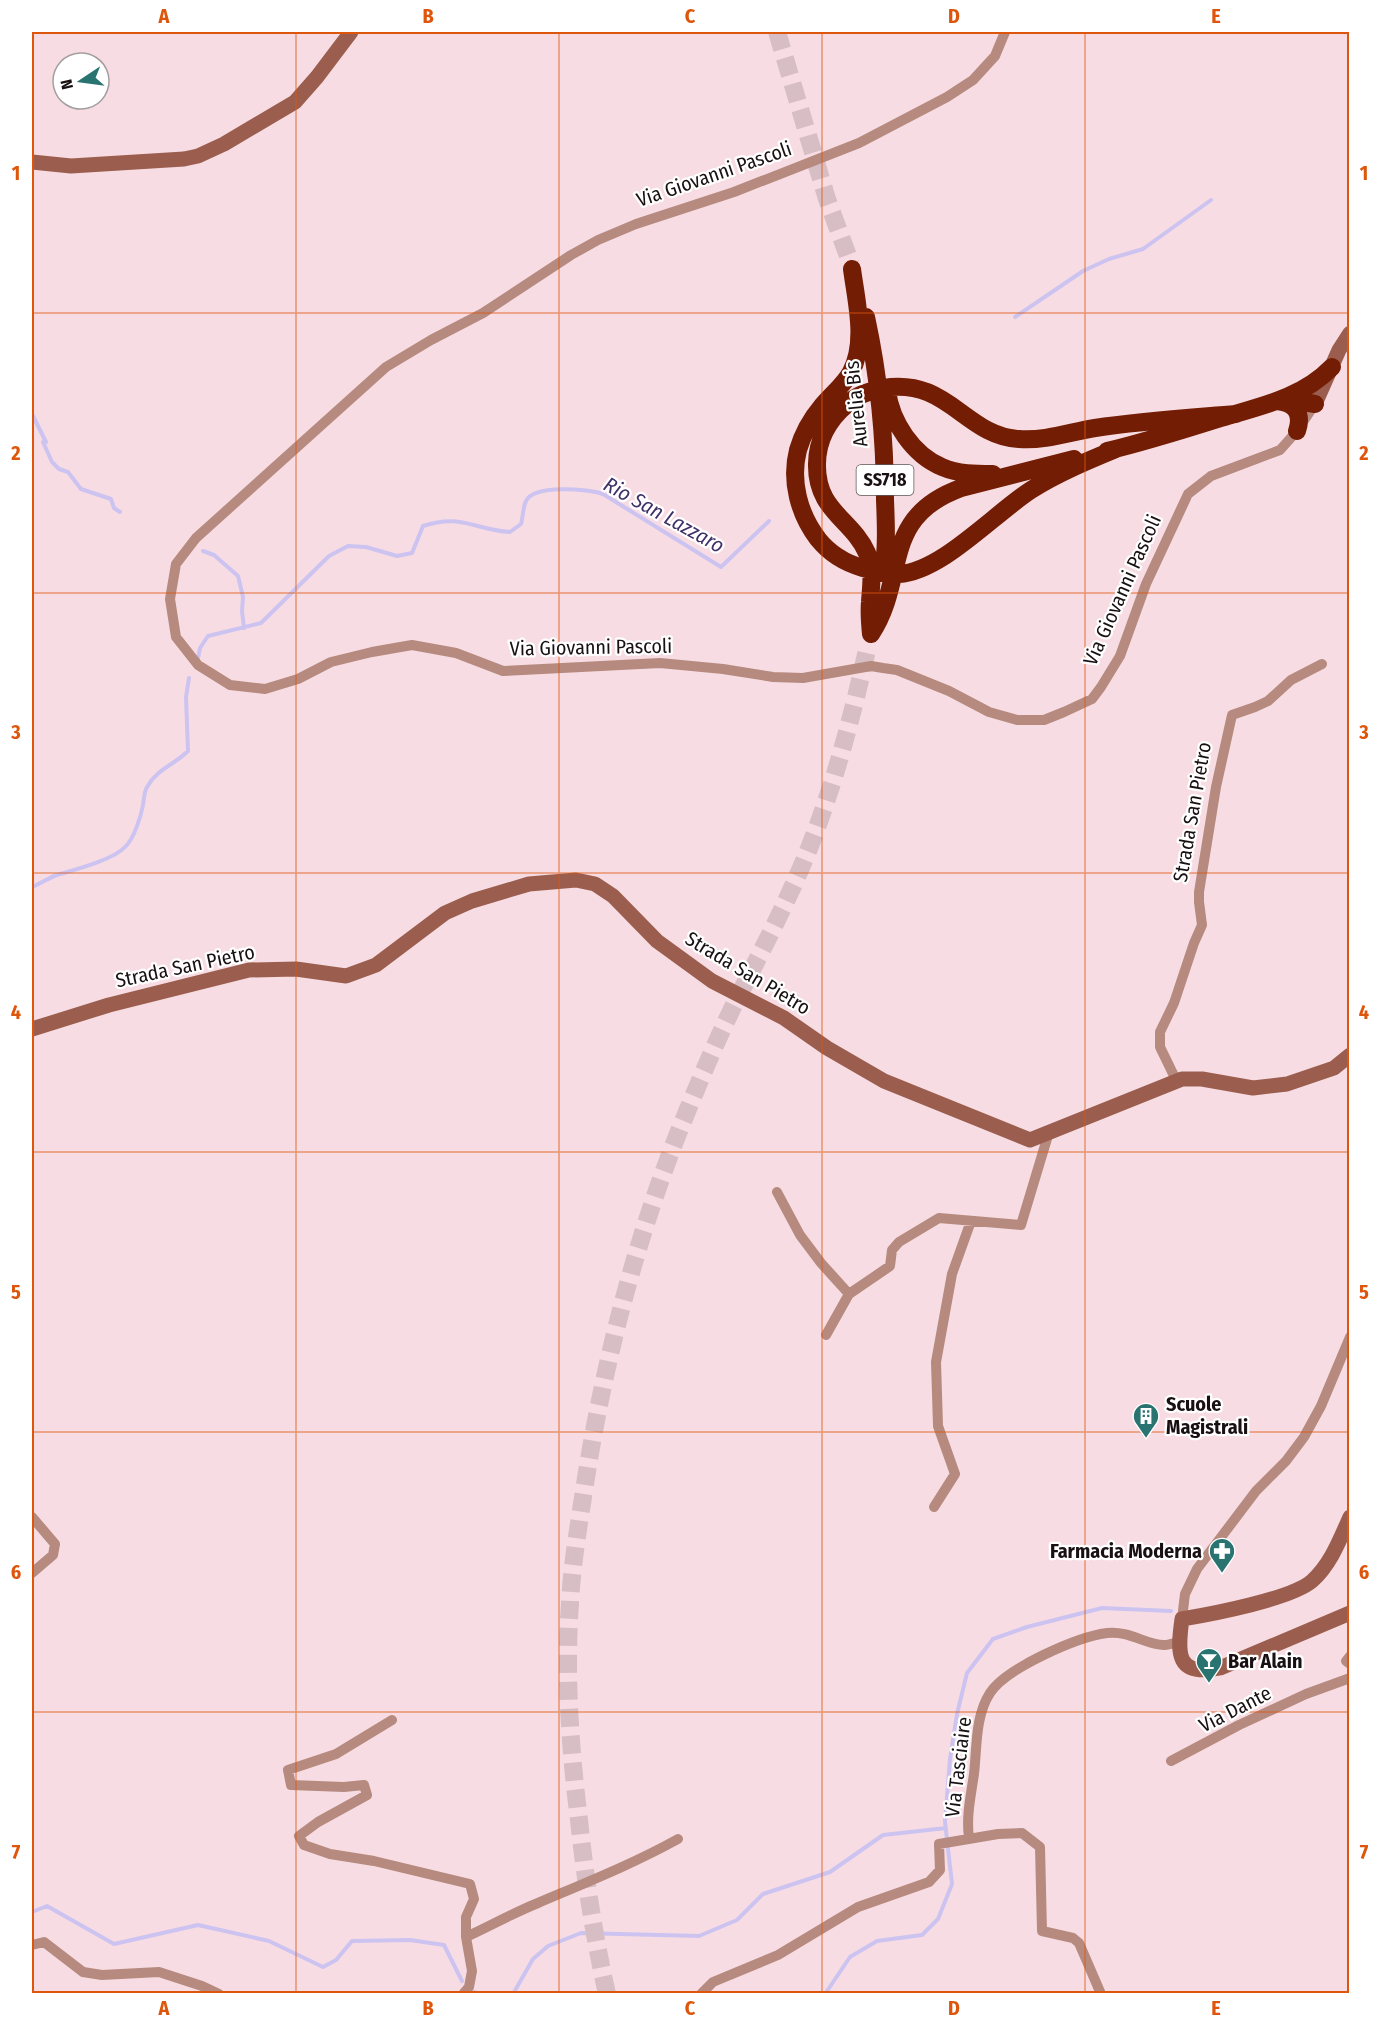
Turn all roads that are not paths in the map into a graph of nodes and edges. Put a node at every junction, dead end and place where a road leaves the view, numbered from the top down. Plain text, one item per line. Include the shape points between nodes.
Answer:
1 (351, 32) edge
2 (1005, 32) edge
3 (32, 162) edge
4 (1350, 333) edge
5 (1332, 367) junction
6 (884, 398) junction
7 (1284, 399) junction
8 (1315, 404) junction
9 (1236, 414) junction
10 (1297, 431) junction
11 (1116, 448) junction
12 (1050, 464) junction
13 (883, 562) junction
14 (878, 603) junction
15 (869, 642) tunnel mouth
16 (1322, 664) dead end
17 (32, 1029) edge
18 (1350, 1055) edge
19 (1177, 1082) junction
20 (1049, 1132) junction
21 (777, 1192) dead end
22 (971, 1221) junction
23 (849, 1294) junction
24 (826, 1335) dead end
25 (1350, 1337) edge
26 (934, 1507) dead end
27 (1350, 1516) edge
28 (32, 1517) edge
29 (32, 1573) edge
30 (1350, 1613) edge
31 (1182, 1619) junction
32 (1178, 1642) junction
33 (1350, 1656) edge
34 (1350, 1664) edge
35 (1350, 1678) edge
36 (392, 1720) dead end
37 (1171, 1761) dead end
38 (968, 1838) junction
39 (678, 1839) dead end
40 (466, 1937) junction
41 (32, 1945) edge
42 (219, 1994) edge
43 (463, 1994) edge
44 (702, 1994) edge
45 (1101, 1994) edge

1 - 3 street via 295,102 198,156 71,166
2 - 10 street, Via Giovanni Pascoli via 995,56 973,80 947,97 859,143 598,240 483,313 386,367 196,538 176,564 170,599 176,637 198,665 230,685 265,689 331,662 412,645 456,653 503,671 660,663 803,678 870,666 897,670 989,712 1017,720 1044,720 1092,699 1101,687 1120,656 1146,584 1188,494 1210,476 1280,450
4 - 5 street, Via Giovanni Pascoli
5 - 7 highway via 1314,383
5 - 8 street, Via Giovanni Pascoli
6 - 11 highway, Aurelia Bis / SS718 via 878,339 852,266 857,356 852,371 817,412 803,436 797,453 796,488 804,516 834,555 887,574 919,570 944,557 1030,490
6 - 12 highway via 912,445 944,468 994,474
6 - 13 highway, Aurelia Bis / SS718
7 - 8 highway
7 - 9 highway
7 - 10 highway via 1298,410
8 - 10 street, Via Giovanni Pascoli
9 - 11 highway
9 - 13 highway via 1124,424 1039,440 1016,439 985,428 929,392 910,386 866,392 833,417 821,440 817,464 820,486 830,507 861,544
11 - 12 highway
12 - 13 highway via 961,488 939,498 913,521
13 - 14 highway
13 - 14 highway via 873,581
14 - 15 highway
16 - 19 street, Strada San Pietro via 1291,680 1268,701 1232,715 1199,892 1202,925 1160,1032 1160,1047
17 - 20 street, Strada San Pietro via 249,970 296,969 346,976 376,965 446,913 472,901 529,884 576,880 595,884 613,896 657,941 712,981 784,1018 884,1081 1030,1140
18 - 19 street, Strada San Pietro via 1334,1068 1287,1084 1253,1088 1202,1079
19 - 20 street, Strada San Pietro
20 - 22 street via 1021,1225
21 - 23 street via 800,1235
22 - 23 street via 939,1218 922,1227 892,1250 890,1266
22 - 26 street via 952,1274 936,1362 938,1426 955,1474
23 - 24 street
25 - 31 street via 1304,1437 1256,1491 1197,1569 1185,1594
27 - 31 street via 1330,1560 1311,1582 1261,1601
28 - 29 street via 55,1544 53,1555
30 - 32 street via 1209,1670 1186,1665
31 - 32 street
32 - 38 street, Via Tasciaire via 1163,1646 1130,1635 1108,1633 1045,1655 1001,1682 990,1693 980,1719
33 - 34 street via 1346,1661
35 - 37 street, Via Dante via 1239,1725
36 - 40 street via 336,1754 288,1770 291,1785 364,1785 367,1796 318,1821 299,1836 304,1845 330,1854 470,1884 474,1899 466,1917
38 - 44 street, Via Tasciaire via 939,1844 940,1870 929,1882 858,1907 778,1955 713,1982
38 - 45 street, Via Tasciaire via 1022,1833 1040,1848 1042,1931 1079,1942
39 - 40 street
40 - 43 street via 472,1971 469,1987
41 - 42 street via 44,1942 83,1972 159,1972

